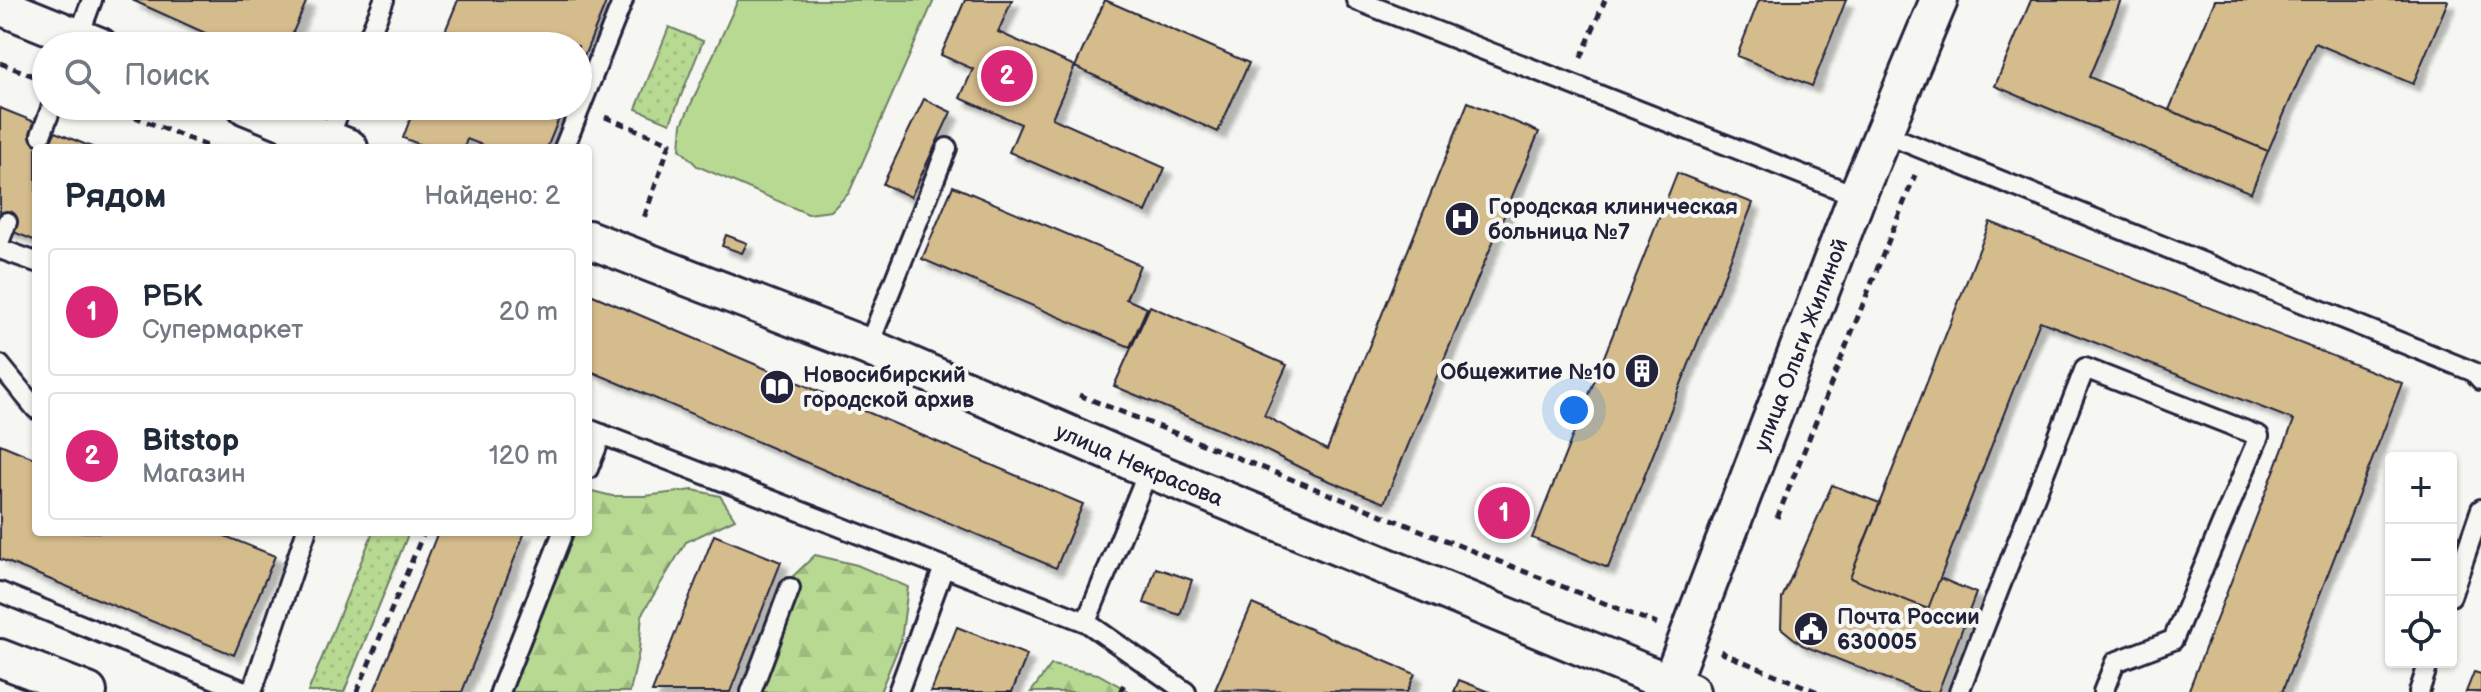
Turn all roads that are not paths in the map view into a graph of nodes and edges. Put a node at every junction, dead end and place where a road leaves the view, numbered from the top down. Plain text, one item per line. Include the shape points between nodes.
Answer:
1 (92, 0) edge
2 (384, 0) edge
3 (623, 0) edge
4 (1356, 0) edge
5 (1939, 0) edge
6 (0, 6) edge
7 (59, 32) edge
8 (86, 32) edge
9 (371, 32) edge
10 (592, 78) edge
11 (47, 120) edge
12 (280, 120) edge
13 (340, 120) edge
14 (575, 120) edge
15 (1883, 133) junction
16 (41, 135) dead end
17 (338, 144) edge
18 (566, 144) edge
19 (947, 148) dead end
20 (1857, 196) junction
21 (7, 222) dead end
22 (0, 240) edge
23 (592, 241) edge
24 (0, 249) edge
25 (32, 261) edge
26 (868, 347) junction
27 (0, 365) edge
28 (2481, 380) edge
29 (32, 404) edge
30 (595, 431) edge
31 (1149, 469) junction
32 (2481, 509) edge
33 (305, 536) edge
34 (561, 536) edge
35 (944, 567) junction
36 (2457, 579) edge
37 (790, 588) dead end
38 (0, 592) edge
39 (1086, 622) junction
40 (0, 658) edge
41 (2427, 668) edge
42 (1676, 689) edge
43 (82, 691) edge
44 (250, 692) edge
45 (500, 692) edge
46 (751, 692) edge
47 (898, 692) edge
48 (1186, 692) edge
49 (1959, 692) edge
50 (2103, 692) edge
51 (2419, 692) edge

1 - 8 lane
2 - 9 lane
3 - 10 lane
4 - 20 lane
5 - 15 street, улица Ольги Жилиной
6 - 7 street
11 - 16 lane
12 - 17 street
13 - 17 lane
14 - 18 lane
15 - 20 street, улица Ольги Жилиной
15 - 28 lane via 2474,372
19 - 26 lane
20 - 42 street, улица Ольги Жилиной via 1688,638
21 - 22 lane
23 - 26 street, улица Некрасова
24 - 25 lane
26 - 31 street, улица Некрасова
27 - 29 lane
30 - 35 lane
31 - 39 lane
31 - 42 street, улица Некрасова
32 - 36 lane
33 - 44 lane
34 - 45 lane
35 - 39 lane
35 - 47 lane
37 - 46 lane
38 - 44 lane
39 - 48 lane
40 - 43 street
41 - 51 lane
49 - 50 lane via 2085,368 2259,436 2173,640 2115,662

